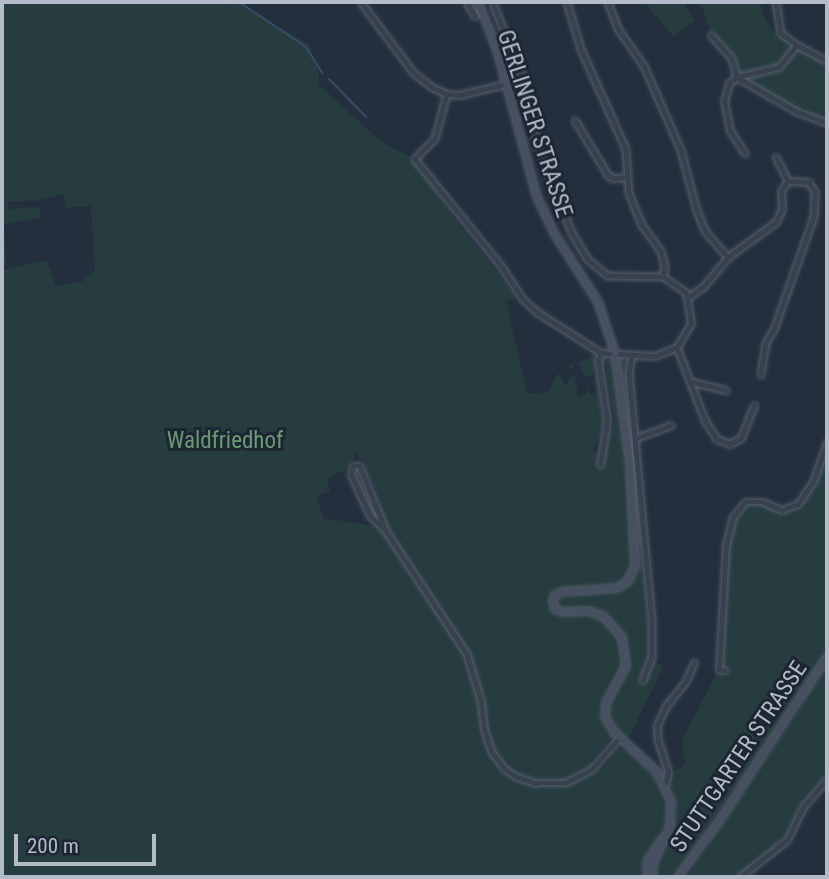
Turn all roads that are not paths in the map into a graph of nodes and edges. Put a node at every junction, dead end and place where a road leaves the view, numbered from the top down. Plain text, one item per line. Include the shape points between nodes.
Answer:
1 (361, 2) edge
2 (467, 2) edge
3 (478, 2) edge
4 (492, 2) edge
5 (567, 2) edge
6 (608, 2) edge
7 (776, 2) edge
8 (475, 16) dead end
9 (711, 35) dead end
10 (797, 45) junction
11 (827, 61) edge
12 (737, 77) junction
13 (506, 84) junction
14 (447, 94) junction
15 (575, 120) dead end
16 (827, 123) edge
17 (745, 154) dead end
18 (776, 157) dead end
19 (628, 177) junction
20 (788, 181) junction
21 (728, 257) junction
22 (663, 277) junction
23 (689, 297) junction
24 (677, 347) junction
25 (601, 353) junction
26 (615, 353) junction
27 (632, 355) junction
28 (761, 375) dead end
29 (692, 381) junction
30 (726, 390) dead end
31 (754, 406) dead end
32 (671, 425) dead end
33 (636, 438) junction
34 (827, 442) edge
35 (600, 465) dead end
36 (386, 531) junction
37 (827, 657) edge
38 (694, 663) dead end
39 (725, 671) dead end
40 (643, 680) dead end
41 (620, 738) junction
42 (827, 779) edge
43 (665, 785) junction
44 (648, 877) edge
45 (680, 877) edge
46 (740, 877) edge

1 - 14 street via 414,73
2 - 8 street
3 - 13 main road
4 - 22 street, GERLINGER STRASSE via 517,61 536,143 559,207 587,259 607,276
5 - 19 street via 582,49 626,149
6 - 21 street via 644,66 681,150 706,232
7 - 10 street via 781,33
9 - 12 street via 732,58
10 - 11 street
10 - 12 street via 779,67
12 - 16 street
12 - 17 street via 729,83 724,101 730,131
13 - 14 street via 474,93
13 - 26 main road via 537,197 559,243 598,302
14 - 25 street via 435,139 415,159 522,298
15 - 19 street via 608,175
18 - 20 street
19 - 22 street via 632,202 661,251
20 - 21 street via 781,191 782,209 776,222
20 - 28 street via 808,182 816,202 784,303 766,343
21 - 23 street via 705,286
22 - 23 street
23 - 24 street via 691,324
24 - 27 street via 660,355
24 - 29 street
25 - 26 street
25 - 35 street via 598,360 607,421
26 - 27 street
26 - 41 main road via 630,464 635,566 628,581 618,587 561,592 553,602 563,612 589,611 603,616 622,637 626,666 604,709 607,723
27 - 33 street via 629,373
29 - 30 street
29 - 31 street via 706,423 723,443 741,438
32 - 33 street
33 - 40 street via 653,650
34 - 39 street via 808,492 798,504 782,510 763,502 744,502 733,517 726,545 719,670
36 - 36 street via 363,470 353,466 351,474 370,516
36 - 41 street via 467,654 485,731 505,769 536,783 565,783 592,769
37 - 45 main road, STUTTGARTER STRASSE
38 - 43 street via 657,726 668,772
41 - 43 main road
42 - 46 street via 803,807 787,840
43 - 44 main road via 672,806 669,831

